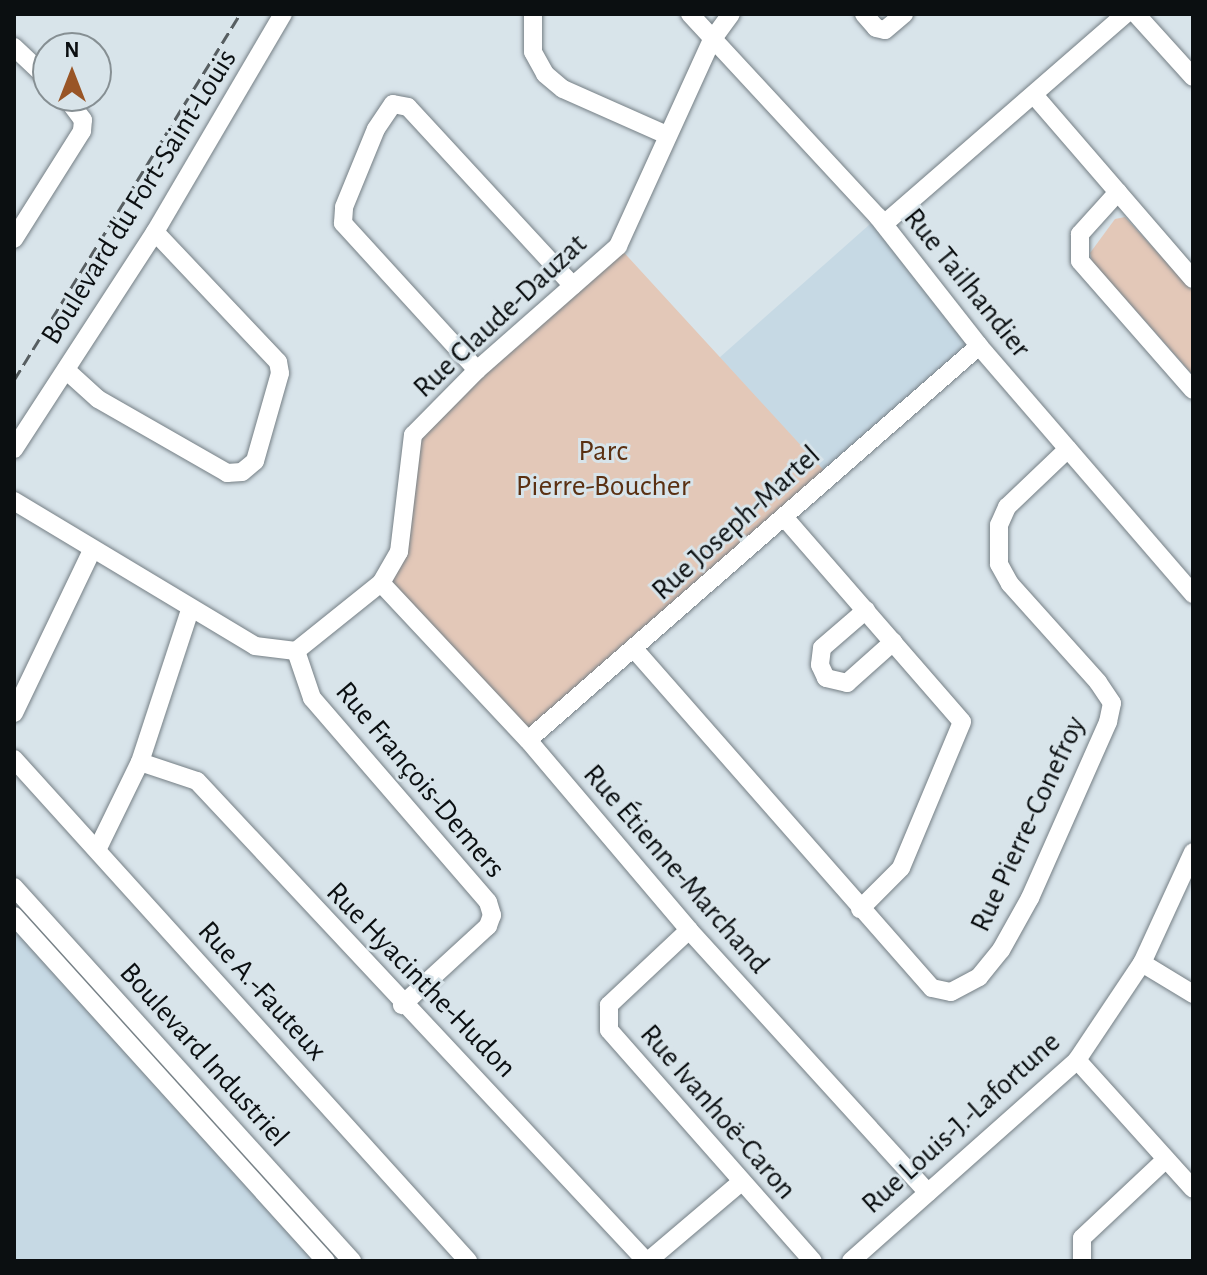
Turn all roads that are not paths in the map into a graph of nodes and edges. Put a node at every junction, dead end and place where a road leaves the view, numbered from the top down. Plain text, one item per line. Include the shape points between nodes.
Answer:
1 (283, 14) edge
2 (533, 14) edge
3 (690, 14) edge
4 (731, 14) edge
5 (864, 14) edge
6 (904, 14) edge
7 (1126, 14) edge
8 (1136, 14) edge
9 (712, 40) junction
10 (14, 47) edge
11 (32, 64) edge
12 (1193, 77) edge
13 (1034, 95) junction
14 (77, 112) edge
15 (667, 135) junction
16 (1118, 192) junction
17 (884, 224) junction
18 (155, 232) junction
19 (14, 239) edge
20 (1193, 279) edge
21 (573, 286) junction
22 (979, 346) junction
23 (66, 370) junction
24 (477, 370) junction
25 (1193, 390) edge
26 (14, 449) edge
27 (1068, 449) junction
28 (14, 501) edge
29 (784, 517) junction
30 (92, 550) junction
31 (381, 583) junction
32 (1193, 594) edge
33 (190, 610) junction
34 (866, 610) junction
35 (893, 642) junction
36 (635, 650) junction
37 (296, 651) junction
38 (14, 713) edge
39 (528, 740) junction
40 (14, 759) edge
41 (140, 762) junction
42 (98, 848) junction
43 (1193, 852) edge
44 (14, 887) edge
45 (860, 909) junction
46 (34, 910) junction
47 (17, 920) edge
48 (689, 930) junction
49 (1142, 963) junction
50 (105, 987) junction
51 (1193, 994) edge
52 (90, 1000) junction
53 (402, 1005) junction
54 (1077, 1060) junction
55 (178, 1068) junction
56 (162, 1080) junction
57 (227, 1122) junction
58 (212, 1135) junction
59 (258, 1157) junction
60 (1166, 1159) junction
61 (243, 1169) junction
62 (741, 1182) junction
63 (1193, 1189) edge
64 (928, 1193) junction
65 (331, 1238) junction
66 (316, 1258) edge
67 (352, 1261) edge
68 (468, 1261) edge
69 (647, 1261) edge
70 (813, 1261) edge
71 (851, 1261) edge
72 (1082, 1261) edge

1 - 18 street, Boulevard du Fort-Saint-Louis
2 - 15 street via 533,52 545,74 563,89
3 - 9 street, Rue Tailhandier
4 - 9 street, Rue Claude-Dauzat
5 - 6 street via 885,30
7 - 13 street
8 - 12 street
9 - 15 street, Rue Claude-Dauzat
9 - 17 street, Rue Tailhandier
10 - 11 street
13 - 16 street
13 - 17 street
14 - 19 street via 82,131
15 - 21 street, Rue Claude-Dauzat via 618,246
16 - 20 street
16 - 25 street via 1080,234 1080,261
17 - 22 street, Rue Tailhandier
18 - 23 street, Boulevard du Fort-Saint-Louis
18 - 23 street via 278,362 280,373 255,461 242,472 227,473 98,399
21 - 24 street, Rue Claude-Dauzat
21 - 24 street via 408,107 393,104 376,129 344,207 343,223
22 - 27 street, Rue Tailhandier
22 - 29 street, Rue Joseph-Martel
23 - 26 street, Boulevard du Fort-Saint-Louis
24 - 31 street, Rue Claude-Dauzat via 413,435 399,552
27 - 32 street, Rue Tailhandier
27 - 45 street, Rue Pierre-Conefroy via 1007,507 999,525 999,564 1010,584 1112,703 1030,898 979,977 951,992 932,988
28 - 30 street
29 - 34 street
29 - 36 street, Rue Joseph-Martel
30 - 33 street
30 - 38 street
31 - 37 street, Rue Claude-Dauzat
31 - 39 street, Rue Étienne-Marchand
33 - 37 street via 255,646
33 - 41 street
34 - 35 street
34 - 35 street via 822,648 820,665 826,678 847,683
35 - 45 street via 962,722 901,868
36 - 39 street, Rue Joseph-Martel
36 - 45 street, Rue Pierre-Conefroy
37 - 53 street, Rue François-Demers via 312,698 488,902 492,915 488,926
39 - 48 street, Rue Étienne-Marchand
40 - 42 street, Rue A.-Fauteux
41 - 42 street
41 - 53 street, Rue Hyacinthe-Hudon via 197,781
42 - 68 street, Rue A.-Fauteux
43 - 49 street, Rue Louis-J.-Lafortune
44 - 46 street, Boulevard Industriel
46 - 47 street
46 - 50 street, Boulevard Industriel
47 - 52 street, Boulevard Industriel
48 - 62 street, Rue Ivanhoë-Caron via 609,1005 606,1017 609,1030
48 - 64 street, Rue Étienne-Marchand
49 - 51 street
49 - 54 street, Rue Louis-J.-Lafortune
50 - 52 street
50 - 55 street, Boulevard Industriel
52 - 56 street, Boulevard Industriel
53 - 69 street, Rue Hyacinthe-Hudon via 528,1130
54 - 60 street
54 - 64 street, Rue Louis-J.-Lafortune
55 - 56 street
55 - 57 street, Boulevard Industriel
56 - 58 street, Boulevard Industriel
57 - 58 street
57 - 59 street, Boulevard Industriel
58 - 61 street, Boulevard Industriel
59 - 61 street
59 - 65 street, Boulevard Industriel
60 - 63 street
60 - 72 street via 1082,1238
61 - 66 street, Boulevard Industriel
62 - 69 street
62 - 70 street, Rue Ivanhoë-Caron
64 - 71 street, Rue Louis-J.-Lafortune
65 - 66 street
65 - 67 street, Boulevard Industriel

